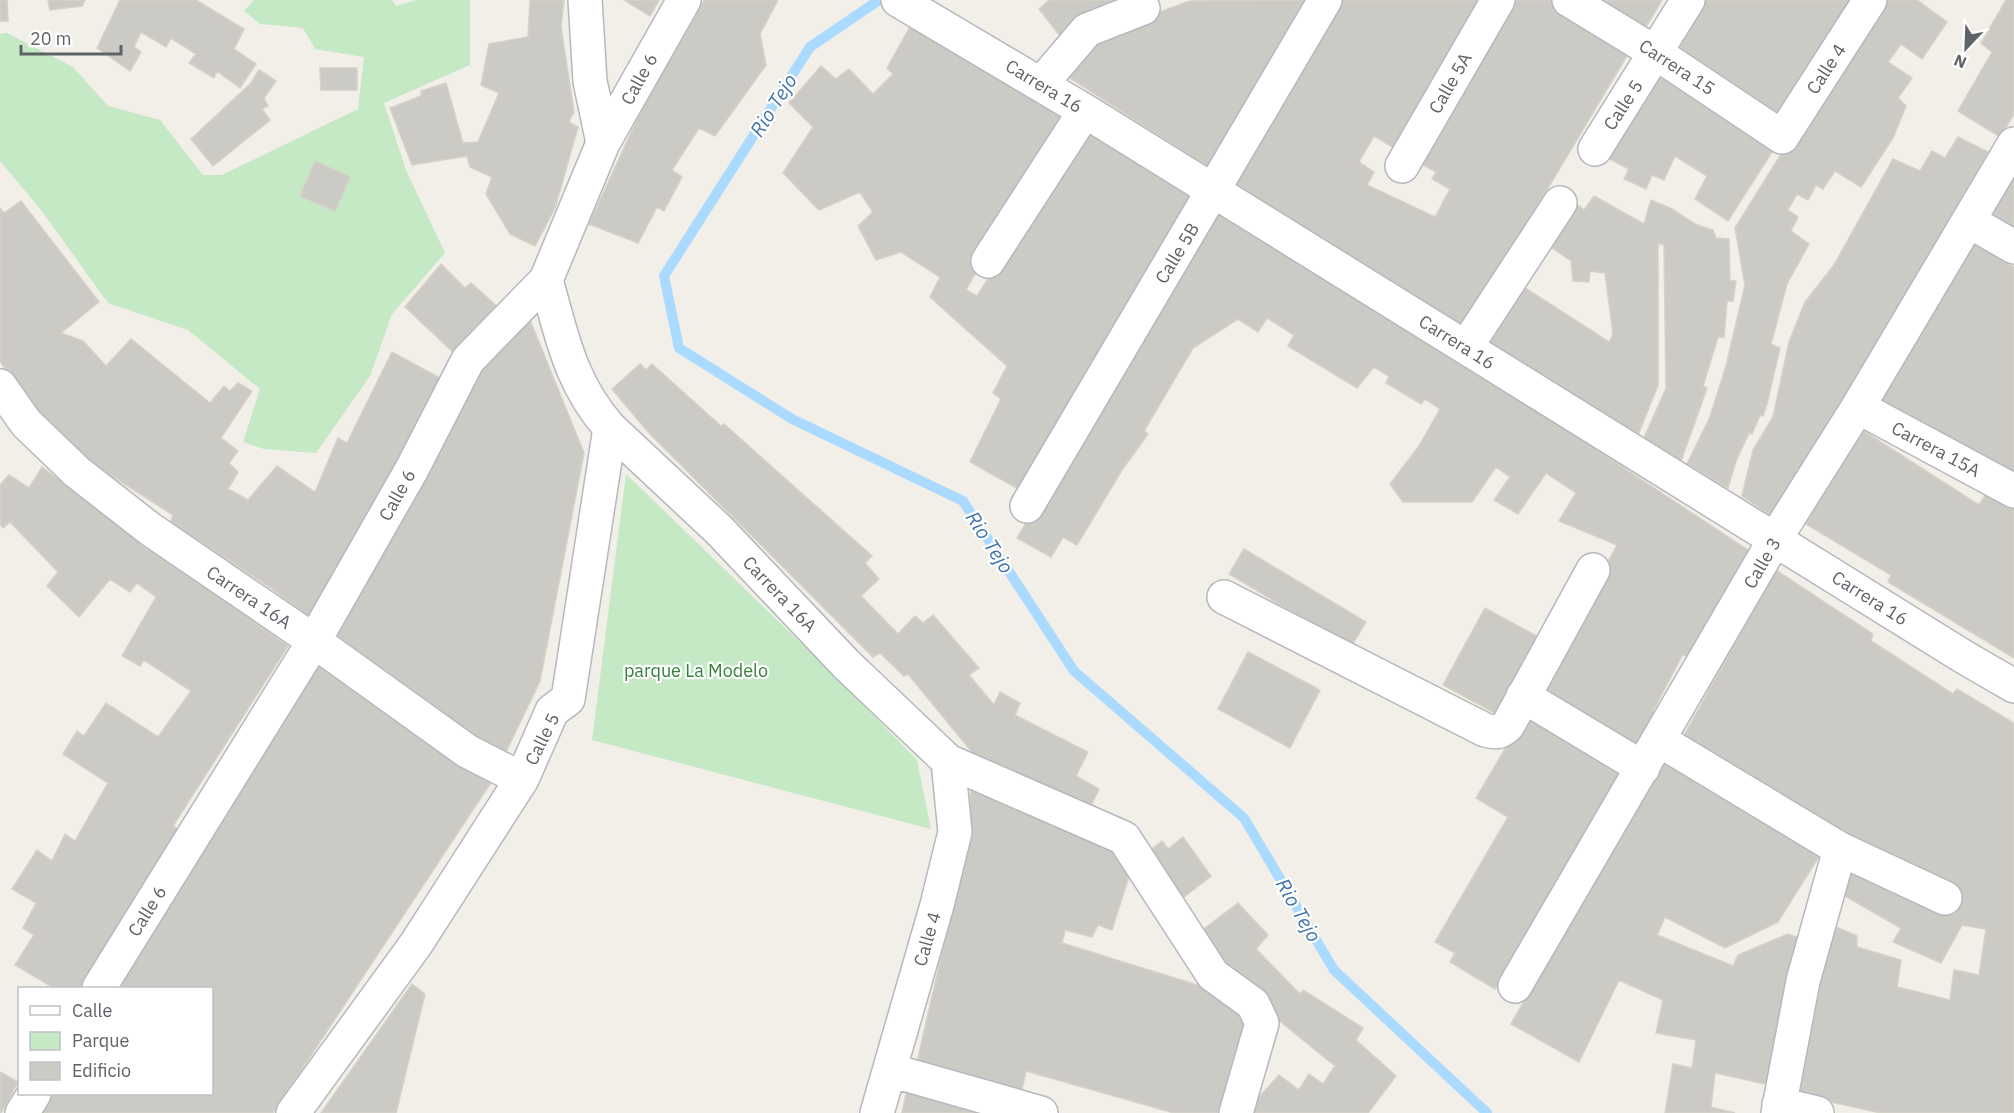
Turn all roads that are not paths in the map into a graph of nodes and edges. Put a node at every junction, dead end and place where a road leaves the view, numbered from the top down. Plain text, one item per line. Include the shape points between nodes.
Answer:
1 (585, 0) edge
2 (684, 0) edge
3 (898, 0) edge
4 (1325, 0) edge
5 (1498, 0) edge
6 (1569, 0) edge
7 (1688, 0) edge
8 (1870, 0) edge
9 (1143, 8) dead end
10 (1656, 53) junction
11 (1041, 84) junction
12 (1085, 111) junction
13 (1782, 137) joint
14 (603, 143) junction
15 (2014, 144) edge
16 (1594, 149) dead end
17 (1402, 166) dead end
18 (1214, 191) junction
19 (1560, 202) dead end
20 (1969, 221) junction
21 (2014, 247) edge
22 (988, 261) dead end
23 (546, 280) junction
24 (1466, 347) junction
25 (0, 386) edge
26 (1858, 407) junction
27 (610, 428) junction
28 (2014, 491) edge
29 (1027, 506) dead end
30 (1775, 539) junction
31 (1593, 570) dead end
32 (1224, 597) dead end
33 (314, 641) junction
34 (2014, 686) edge
35 (1523, 696) junction
36 (1659, 740) junction
37 (948, 761) junction
38 (1642, 768) junction
39 (522, 779) junction
40 (1840, 849) junction
41 (1945, 898) dead end
42 (1515, 986) dead end
43 (100, 987) edge
44 (890, 1070) junction
45 (33, 1095) edge
46 (1778, 1109) edge
47 (22, 1113) edge
48 (293, 1113) edge
49 (878, 1113) edge
50 (1041, 1113) edge
51 (1236, 1113) edge
52 (1817, 1113) edge

1 - 14 street via 590,81
2 - 14 street, Calle 6
3 - 11 street, Carrera 16
4 - 18 street, Calle 5B
5 - 17 street, Calle 5A
6 - 10 street, Carrera 15
7 - 10 street, Calle 5
8 - 13 street, Calle 4
9 - 11 street via 1087,30
10 - 13 street, Carrera 15
10 - 16 street, Calle 5
11 - 12 street, Carrera 16
12 - 18 street, Carrera 16
12 - 22 street
14 - 23 street, Calle 6
15 - 20 street, Calle 3
18 - 24 street, Carrera 16
18 - 29 street, Calle 5B
19 - 24 street
20 - 21 street
20 - 26 street, Calle 3
23 - 27 street via 569,364 594,410
23 - 33 street, Calle 6 via 468,360 412,469
24 - 30 street, Carrera 16
25 - 33 street, Carrera 16A via 26,423 77,472 150,529
26 - 28 street, Carrera 15A
26 - 30 street, Calle 3
27 - 37 street, Carrera 16A via 719,530 846,664
27 - 39 street, Calle 5 via 568,699 552,711
30 - 34 street, Carrera 16
30 - 36 street, Calle 3
31 - 35 street
32 - 35 street via 1485,730 1502,731
33 - 39 street, Carrera 16A via 467,751
33 - 43 street, Calle 6
35 - 38 street
36 - 38 street, Calle 3
36 - 40 street
37 - 44 street, Calle 4 via 955,832
37 - 51 street, Carrera 16A via 1124,838 1213,975 1253,1004 1262,1023
38 - 42 street, Calle 3
39 - 48 street, Calle 5 via 416,944
40 - 41 street
40 - 46 street via 1803,981
44 - 49 street, Calle 4
44 - 50 street
45 - 47 street
46 - 52 street

